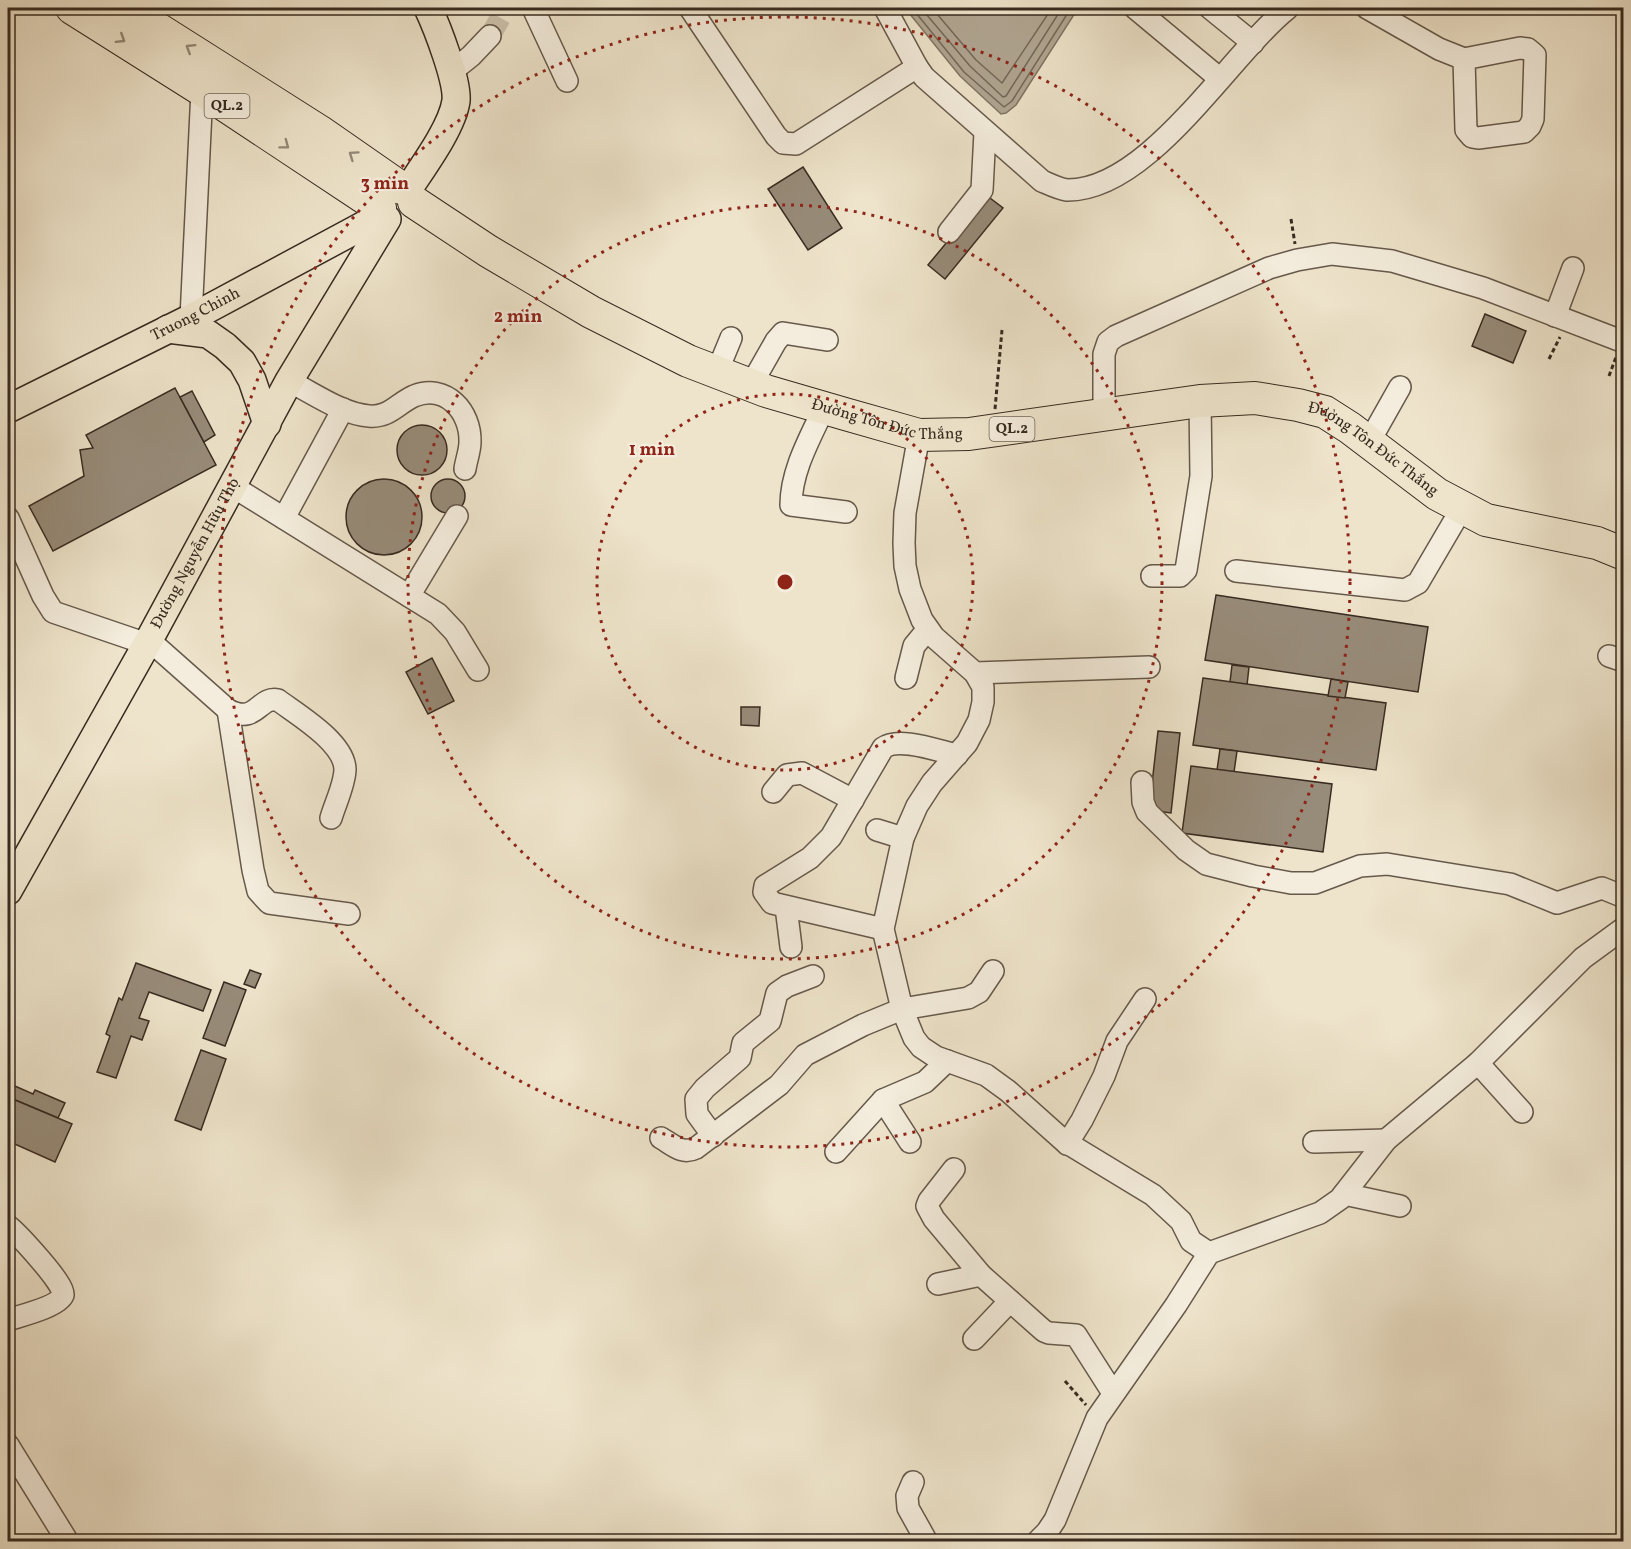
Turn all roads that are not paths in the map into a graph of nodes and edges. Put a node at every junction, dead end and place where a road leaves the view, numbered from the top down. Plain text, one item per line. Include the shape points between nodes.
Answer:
1 (72, 8) edge
2 (125, 8) edge
3 (428, 8) edge
4 (533, 8) edge
5 (690, 8) edge
6 (885, 8) edge
7 (1135, 8) edge
8 (1210, 8) edge
9 (1288, 8) edge
10 (1367, 8) edge
11 (490, 36) tunnel mouth
12 (1253, 43) junction
13 (1464, 59) junction
14 (917, 67) junction
15 (451, 72) junction
16 (1219, 78) junction
17 (567, 81) dead end
18 (202, 90) junction
19 (985, 132) junction
20 (395, 204) junction
21 (949, 232) dead end
22 (1573, 268) dead end
23 (1561, 318) junction
24 (179, 323) junction
25 (731, 338) dead end
26 (827, 340) dead end
27 (1623, 342) edge
28 (717, 372) junction
29 (289, 381) junction
30 (751, 385) junction
31 (1400, 387) dead end
32 (1200, 400) junction
33 (825, 408) junction
34 (8, 409) edge
35 (343, 409) junction
36 (1104, 413) junction
37 (267, 424) junction
38 (919, 435) junction
39 (1369, 442) junction
40 (465, 469) dead end
41 (232, 486) junction
42 (1462, 508) junction
43 (846, 512) dead end
44 (457, 516) dead end
45 (8, 518) edge
46 (285, 518) junction
47 (1623, 554) edge
48 (1236, 572) dead end
49 (1152, 576) dead end
50 (409, 596) junction
51 (928, 629) junction
52 (148, 642) junction
53 (1149, 667) dead end
54 (478, 670) dead end
55 (975, 672) junction
56 (906, 678) dead end
57 (228, 710) junction
58 (957, 755) junction
59 (1142, 782) dead end
60 (773, 792) dead end
61 (853, 800) junction
62 (331, 818) dead end
63 (877, 830) dead end
64 (903, 838) junction
65 (8, 891) edge
66 (1623, 897) edge
67 (786, 907) junction
68 (349, 914) dead end
69 (1623, 928) edge
70 (883, 929) junction
71 (791, 947) dead end
72 (993, 970) dead end
73 (813, 976) dead end
74 (1145, 999) dead end
75 (902, 1009) junction
76 (947, 1061) junction
77 (1478, 1063) junction
78 (883, 1100) junction
79 (1522, 1112) dead end
80 (713, 1136) junction
81 (661, 1138) dead end
82 (1386, 1140) junction
83 (910, 1142) dead end
84 (1314, 1142) dead end
85 (1067, 1144) junction
86 (836, 1152) dead end
87 (954, 1169) dead end
88 (1344, 1194) junction
89 (1400, 1206) dead end
90 (8, 1226) edge
91 (1209, 1252) junction
92 (981, 1275) junction
93 (938, 1284) dead end
94 (1010, 1301) junction
95 (8, 1320) edge
96 (974, 1339) dead end
97 (1113, 1393) junction
98 (8, 1445) edge
99 (914, 1482) dead end
100 (68, 1542) edge
101 (927, 1542) edge
102 (1037, 1542) edge

1 -> 18 highway, QL.2
20 -> 2 highway, QL.2 via 319,131
3 - 15 main road, Đường Nguyễn Hữu Thọ
4 - 17 street
5 - 14 street via 783,143 796,144
6 - 14 street
7 - 16 street
8 - 12 street
9 - 12 street
10 - 13 street
11 - 15 street
12 - 16 street
13 - 13 street via 1520,48 1535,55 1533,119 1524,132 1478,138 1466,130
14 - 19 street
15 - 20 main road, Đường Nguyễn Hữu Thọ via 456,89 454,110
16 - 19 street via 1181,124 1135,164 1085,188 1065,190 1042,181
18 -> 20 highway, QL.2
18 - 24 street
19 - 21 street via 982,190
20 - 24 main road, Truong Chinh
20 - 28 highway, Đường Tôn Đức Thắng / QL.2 via 488,251 591,312
20 - 29 main road, Đường Nguyễn Hữu Thọ
22 - 23 street
23 - 27 street
23 - 36 street via 1483,288 1392,261 1332,254 1297,260 1269,268 1108,342 1104,354
24 - 34 main road, Truong Chinh
24 - 37 main road via 207,334 242,362
25 - 28 street
26 - 30 street via 783,333
28 - 30 highway, Đường Tôn Đức Thắng / QL.2
29 - 35 street
29 - 37 main road, Đường Nguyễn Hữu Thọ
30 - 33 highway, Đường Tôn Đức Thắng / QL.2
31 - 39 street
32 - 36 highway, Đường Tôn Đức Thắng / QL.2
32 - 39 highway, Đường Tôn Đức Thắng / QL.2 via 1255,398 1298,405 1325,412
32 - 49 street via 1201,476 1186,570 1180,576
33 - 38 highway, Đường Tôn Đức Thắng / QL.2
33 - 43 street via 799,464 791,489 791,505
35 - 40 street via 381,416 425,393 452,398 469,426
35 - 46 street
36 - 38 highway, Đường Tôn Đức Thắng / QL.2 via 993,432
37 - 41 main road, Đường Nguyễn Hữu Thọ
38 - 51 street via 905,513 905,566 910,589
39 - 42 highway, Đường Tôn Đức Thắng / QL.2 via 1437,494
41 - 46 street
41 - 52 main road, Đường Nguyễn Hữu Thọ
42 - 47 highway, Đường Tôn Đức Thắng / QL.2 via 1486,520 1597,543
42 - 48 street via 1418,583 1406,590
44 - 50 street
45 - 52 street via 53,612
46 - 50 street
50 - 54 street via 438,614 455,632
51 - 55 street
51 - 56 street via 914,646
52 - 57 street
52 - 65 main road, Đường Nguyễn Hữu Thọ
53 - 55 street
55 - 58 street via 983,687 983,702 979,720
57 - 62 street via 246,715 268,701 278,700 332,742 345,771
57 - 68 street via 258,891 269,903
58 - 61 street via 899,742 888,744
58 - 64 street via 917,806
59 - 66 street via 1147,812 1185,850 1206,864 1253,876 1315,883 1360,866 1386,864 1510,884 1557,903 1602,888
60 - 61 street via 787,776 802,772
61 - 67 street via 820,850 765,886 767,899
63 - 64 street
64 - 70 street
67 - 70 street
67 - 71 street
69 - 77 street via 1583,958
70 - 75 street
72 - 75 street via 979,992 968,998
73 - 80 street via 777,993 770,1021 743,1043 740,1058 696,1099 697,1114
74 - 85 street via 1120,1034 1104,1076
75 - 76 street via 921,1047
75 - 80 street via 805,1055 779,1085
76 - 78 street via 925,1082
76 - 85 street via 986,1075
77 - 79 street
77 - 82 street
78 - 83 street
78 - 86 street
80 - 81 street via 688,1152
82 - 84 street
82 - 88 street
85 - 91 street via 1154,1195 1181,1221 1191,1241
87 - 92 street via 927,1206
88 - 89 street
88 - 91 street via 1320,1213
90 - 95 street via 50,1271 63,1294 47,1307
91 - 97 street
92 - 93 street
92 - 94 street
94 - 96 street
94 - 97 street via 1044,1331 1076,1335
97 - 102 street via 1097,1418 1055,1520
98 - 100 street
99 - 101 street via 907,1496 908,1508

